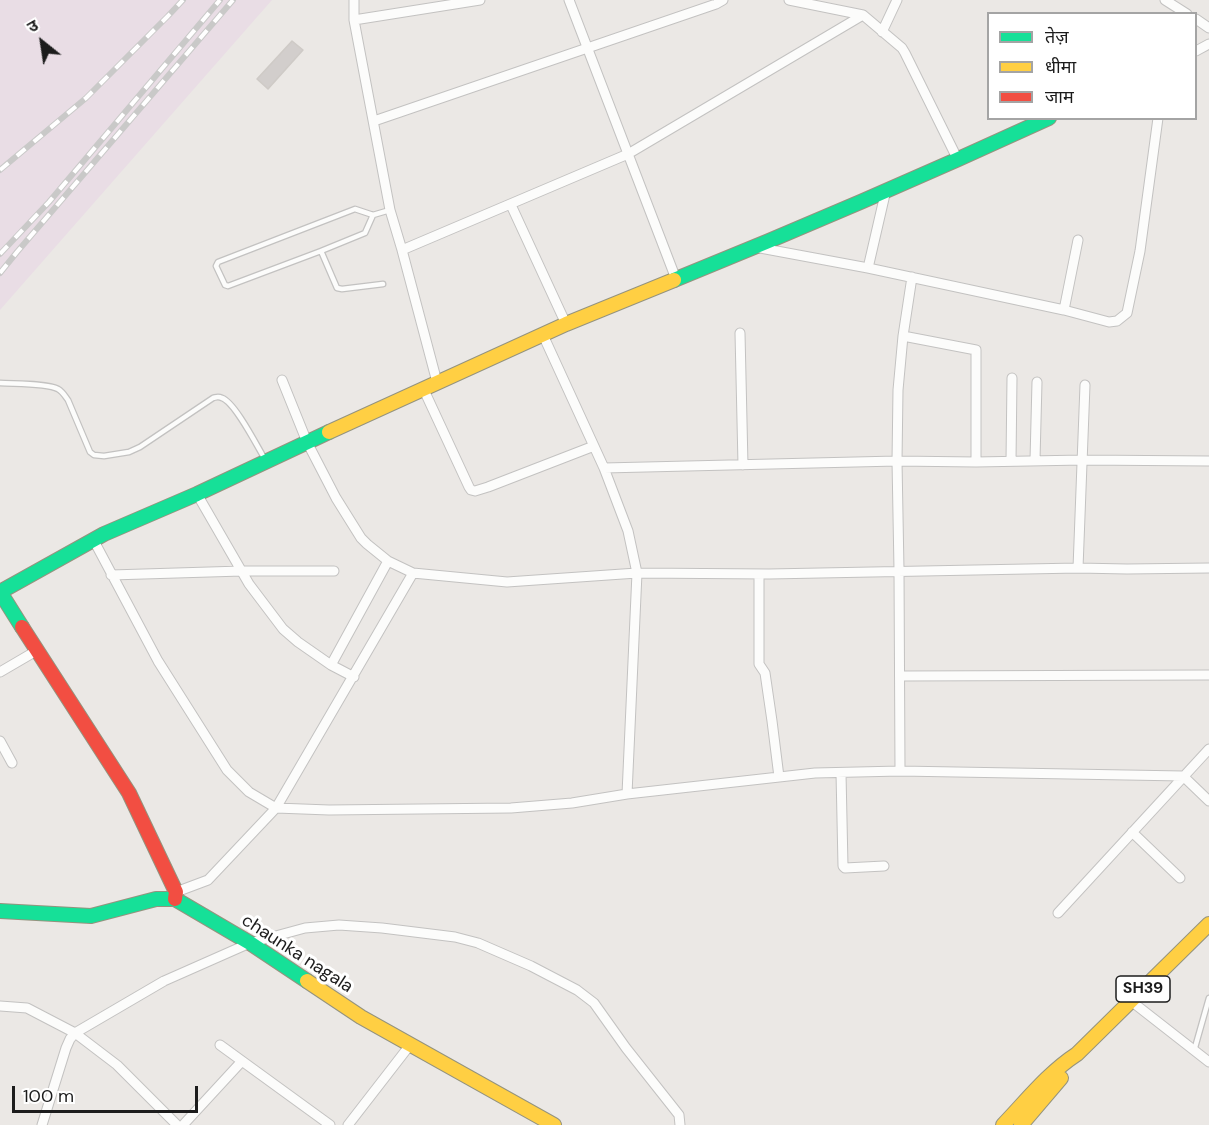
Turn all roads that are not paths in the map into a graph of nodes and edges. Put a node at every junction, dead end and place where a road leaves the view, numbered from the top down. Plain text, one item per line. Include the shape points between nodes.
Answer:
1 (354, 0) edge
2 (480, 0) edge
3 (569, 0) edge
4 (723, 0) edge
5 (789, 0) edge
6 (897, 0) edge
7 (1165, 0) edge
8 (1184, 12) edge
9 (863, 15) junction
10 (354, 20) junction
11 (882, 32) junction
12 (589, 49) junction
13 (1045, 120) edge
14 (1158, 120) edge
15 (374, 121) junction
16 (628, 154) junction
17 (958, 160) junction
18 (886, 190) junction
19 (511, 205) junction
20 (390, 210) junction
21 (373, 215) junction
22 (1078, 240) dead end
23 (755, 247) junction
24 (402, 250) junction
25 (321, 251) junction
26 (868, 268) junction
27 (912, 278) junction
28 (676, 279) junction
29 (383, 284) dead end
30 (1064, 310) junction
31 (566, 324) junction
32 (740, 333) dead end
33 (543, 335) junction
34 (903, 336) junction
35 (1012, 378) dead end
36 (282, 380) dead end
37 (437, 382) junction
38 (1037, 382) dead end
39 (0, 383) edge
40 (1086, 385) dead end
41 (423, 388) junction
42 (307, 442) junction
43 (594, 446) junction
44 (1035, 460) junction
45 (1083, 460) junction
46 (266, 461) junction
47 (897, 461) junction
48 (1011, 461) junction
49 (1209, 461) edge
50 (976, 462) junction
51 (743, 465) junction
52 (604, 468) junction
53 (197, 494) junction
54 (93, 539) junction
55 (388, 561) junction
56 (1078, 568) junction
57 (1209, 568) edge
58 (899, 570) junction
59 (242, 572) junction
60 (334, 572) dead end
61 (413, 573) junction
62 (638, 573) junction
63 (759, 574) junction
64 (111, 575) junction
65 (0, 592) edge
66 (36, 651) junction
67 (331, 665) junction
68 (0, 672) edge
69 (1209, 675) edge
70 (900, 676) junction
71 (354, 677) junction
72 (0, 741) edge
73 (1209, 749) edge
74 (12, 763) dead end
75 (900, 771) junction
76 (842, 773) junction
77 (1183, 776) junction
78 (778, 777) junction
79 (627, 794) junction
80 (1209, 801) edge
81 (276, 808) junction
82 (1132, 832) junction
83 (884, 866) dead end
84 (1180, 878) dead end
85 (175, 895) junction
86 (0, 911) edge
87 (1058, 913) dead end
88 (1209, 924) edge
89 (250, 943) junction
90 (1209, 998) edge
91 (1131, 1001) junction
92 (0, 1006) edge
93 (75, 1033) junction
94 (220, 1045) dead end
95 (410, 1045) junction
96 (1194, 1051) junction
97 (1076, 1057) junction
98 (242, 1061) junction
99 (1209, 1062) edge
100 (42, 1125) edge
101 (177, 1125) edge
102 (183, 1125) edge
103 (330, 1125) edge
104 (348, 1125) edge
105 (554, 1125) edge
106 (680, 1125) edge
107 (1003, 1125) edge
108 (1021, 1125) edge

1 - 10 street
2 - 10 street
3 - 12 street
4 - 12 street
5 - 9 street
6 - 11 street
7 - 8 street
9 - 11 street
9 - 16 street
10 - 15 street
11 - 17 street via 905,53
12 - 15 street
12 - 16 street
13 - 17 street
14 - 30 street via 1140,251 1127,313 1108,322
15 - 20 street
16 - 19 street
16 - 28 street
17 - 18 street
18 - 23 street
18 - 26 street
19 - 24 street
19 - 31 street
20 - 21 lane
20 - 24 street
21 - 25 lane via 365,232
21 - 25 lane via 355,209 216,266 228,286
22 - 30 street
23 - 26 street
23 - 28 street
24 - 37 street
25 - 29 lane via 337,288
26 - 27 street
27 - 30 street
27 - 34 street
28 - 31 street
31 - 33 street
32 - 51 street
33 - 37 street
33 - 43 street
34 - 47 street
34 - 50 street via 976,350
35 - 48 street
36 - 42 street
37 - 41 street
38 - 44 street
39 - 46 lane via 56,388 68,400 90,452 104,456 140,447 221,397 236,411
40 - 45 street
41 - 42 street
41 - 43 street via 471,490
42 - 46 street
42 - 55 street via 361,538
43 - 52 street
44 - 45 street
44 - 48 street
45 - 49 street
45 - 56 street
46 - 53 street
47 - 50 street
47 - 51 street
47 - 58 street
48 - 50 street
51 - 52 street
52 - 62 street via 628,531
53 - 54 street
53 - 59 street
54 - 64 street
54 - 65 street
55 - 61 street
55 - 67 street
56 - 57 street
56 - 58 street
58 - 63 street
58 - 70 street
59 - 60 street
59 - 64 street
59 - 67 street via 283,629
61 - 62 street via 507,582
61 - 71 street
62 - 63 street
62 - 79 street
63 - 78 street via 759,664 765,673
64 - 81 street via 158,661 227,770 249,792
65 - 66 street
66 - 68 street
66 - 85 street via 129,793
67 - 71 street
69 - 70 street
70 - 75 street
71 - 81 street
72 - 74 street
73 - 77 street
75 - 76 street
75 - 77 street
76 - 78 street
76 - 83 street via 843,866
77 - 80 street
77 - 82 street
78 - 79 street
79 - 81 street via 572,804 511,808
81 - 85 street via 208,880
82 - 84 street
82 - 87 street
85 - 86 street via 91,916
85 - 89 street, chaunka nagala
88 - 91 street, SH39
89 - 93 street via 164,981
89 - 95 street, chaunka nagala
89 - 106 street via 305,928 339,925 478,943 577,990 594,1004 679,1115
90 - 96 lane
91 - 96 street
91 - 97 street, SH39
92 - 93 street via 27,1008
93 - 100 street via 66,1048
93 - 101 street via 117,1065
94 - 98 street
95 - 104 street
95 - 105 street, chaunka nagala
96 - 99 street
97 - 107 street, SH39 via 1066,1061
97 - 108 street, SH39
98 - 102 street
98 - 103 street

